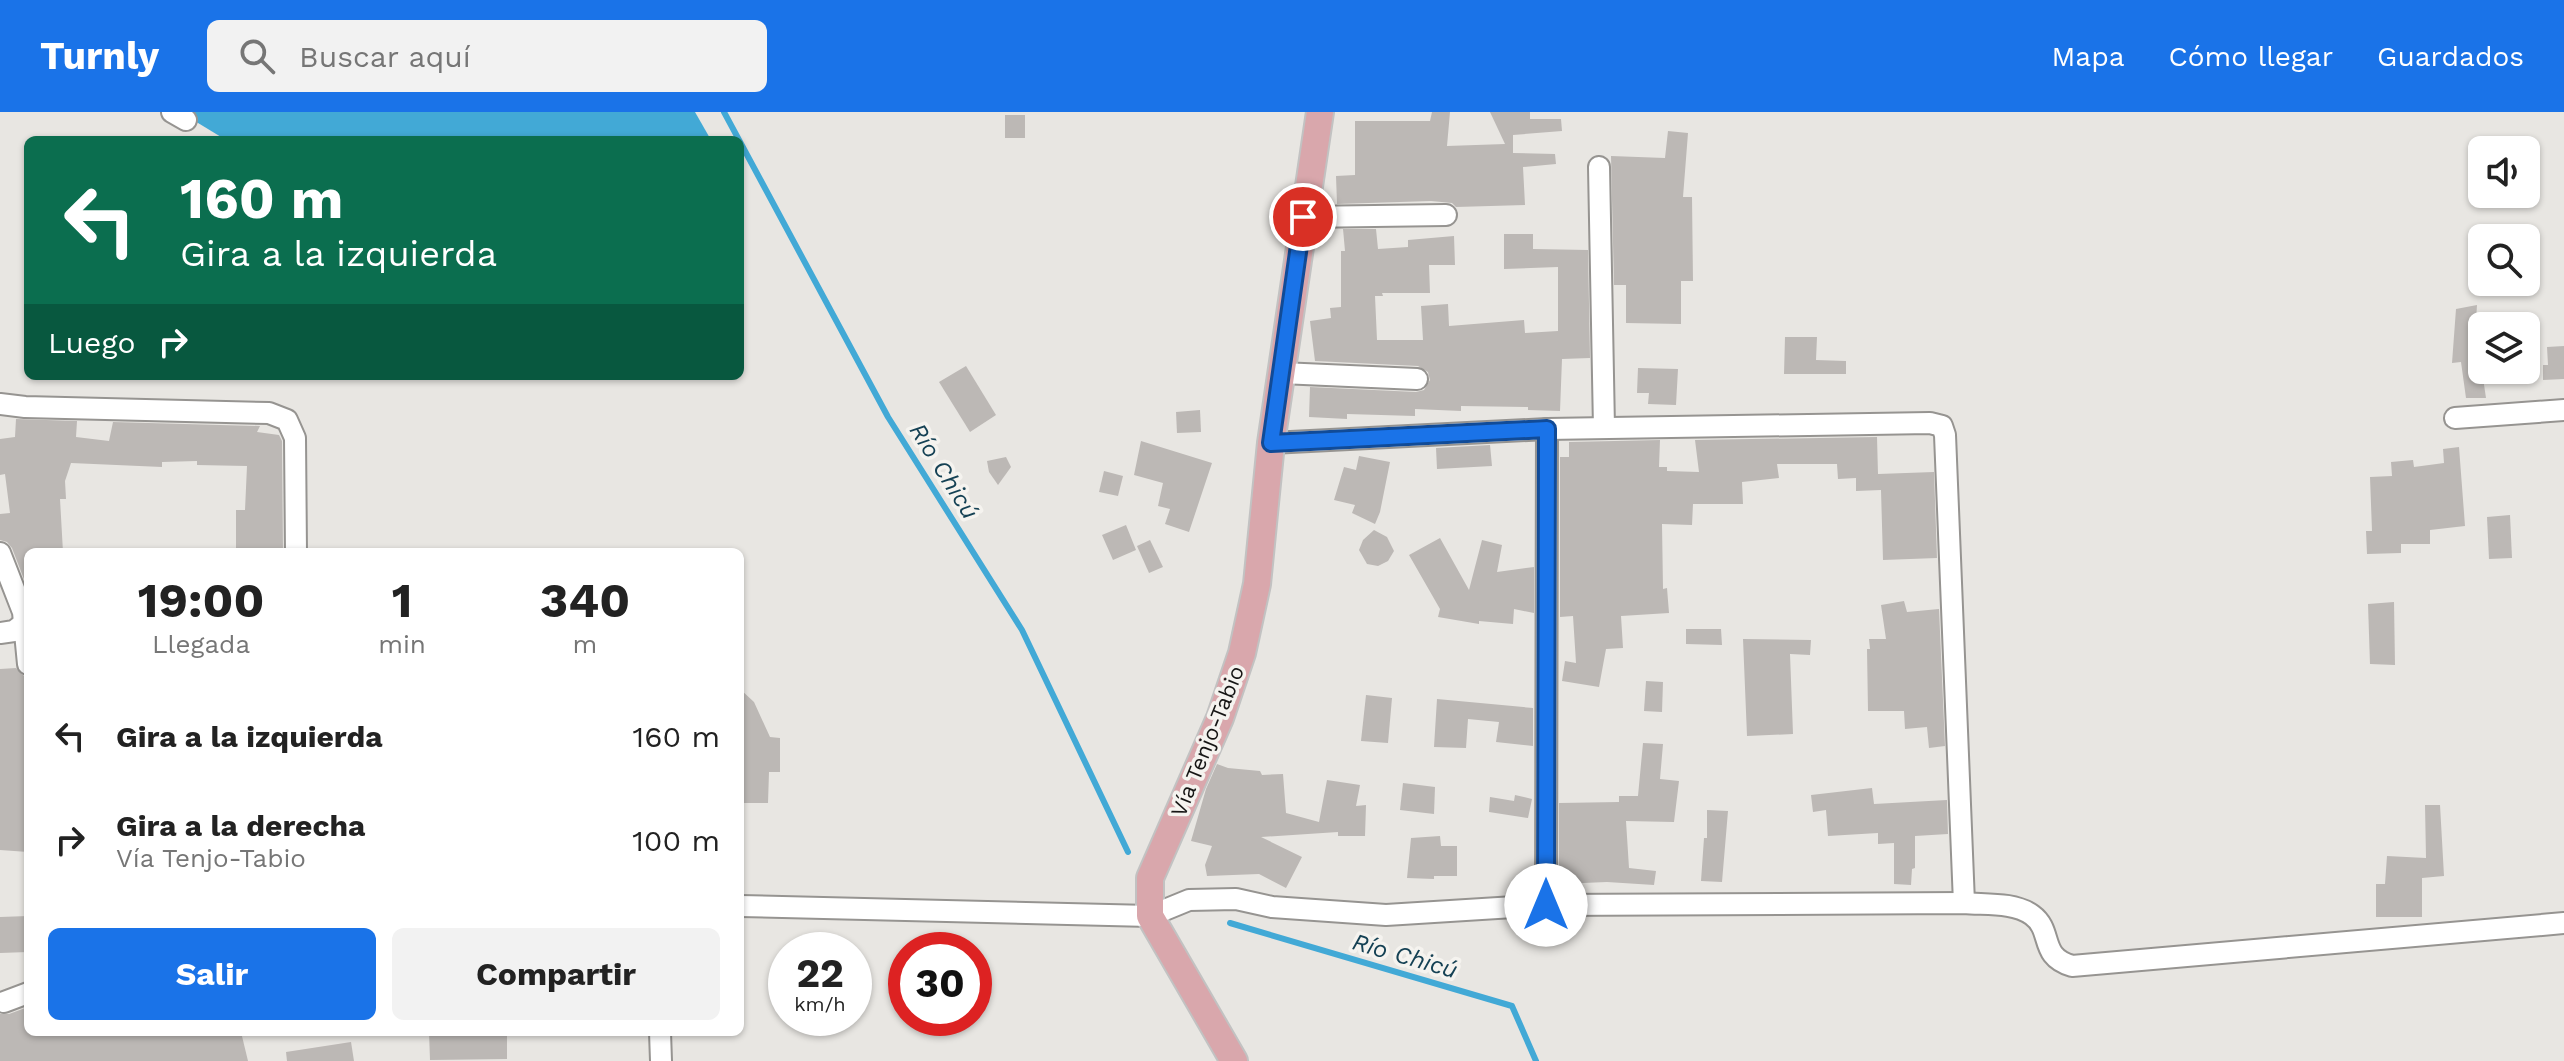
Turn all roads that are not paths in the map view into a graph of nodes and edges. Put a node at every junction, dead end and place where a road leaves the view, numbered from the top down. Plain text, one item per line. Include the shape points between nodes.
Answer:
1 (1320, 112) edge
2 (1599, 167) dead end
3 (1446, 215) dead end
4 (1303, 217) junction
5 (1281, 373) junction
6 (1417, 379) dead end
7 (0, 404) edge
8 (2564, 410) edge
9 (2455, 418) dead end
10 (1604, 428) junction
11 (1547, 429) junction
12 (1271, 443) junction
13 (296, 548) edge
14 (0, 553) edge
15 (23, 624) junction
16 (24, 632) edge
17 (0, 633) edge
18 (1964, 903) junction
19 (1546, 905) junction
20 (744, 906) edge
21 (1150, 916) junction
22 (2564, 923) edge
23 (24, 994) edge
24 (4, 1002) dead end
25 (660, 1036) edge
26 (661, 1061) edge
27 (1234, 1061) edge

1 - 4 main road, Vía Tenjo-Tabio
2 - 10 street
3 - 4 street
4 - 5 main road, Vía Tenjo-Tabio
5 - 6 street
5 - 12 main road, Vía Tenjo-Tabio
7 - 13 street via 269,413 287,420 295,438
8 - 9 street
10 - 11 street
10 - 18 street via 1942,426
11 - 12 street
11 - 19 street
12 - 21 main road, Vía Tenjo-Tabio via 1257,584 1242,653 1220,718 1150,878
14 - 15 street
15 - 16 street
15 - 17 street
18 - 19 street
18 - 22 street via 2017,907 2034,916 2051,956 2072,966
19 - 21 street via 1386,915 1272,907 1236,899 1189,900
20 - 21 street
21 - 27 main road
23 - 24 street
25 - 26 street

